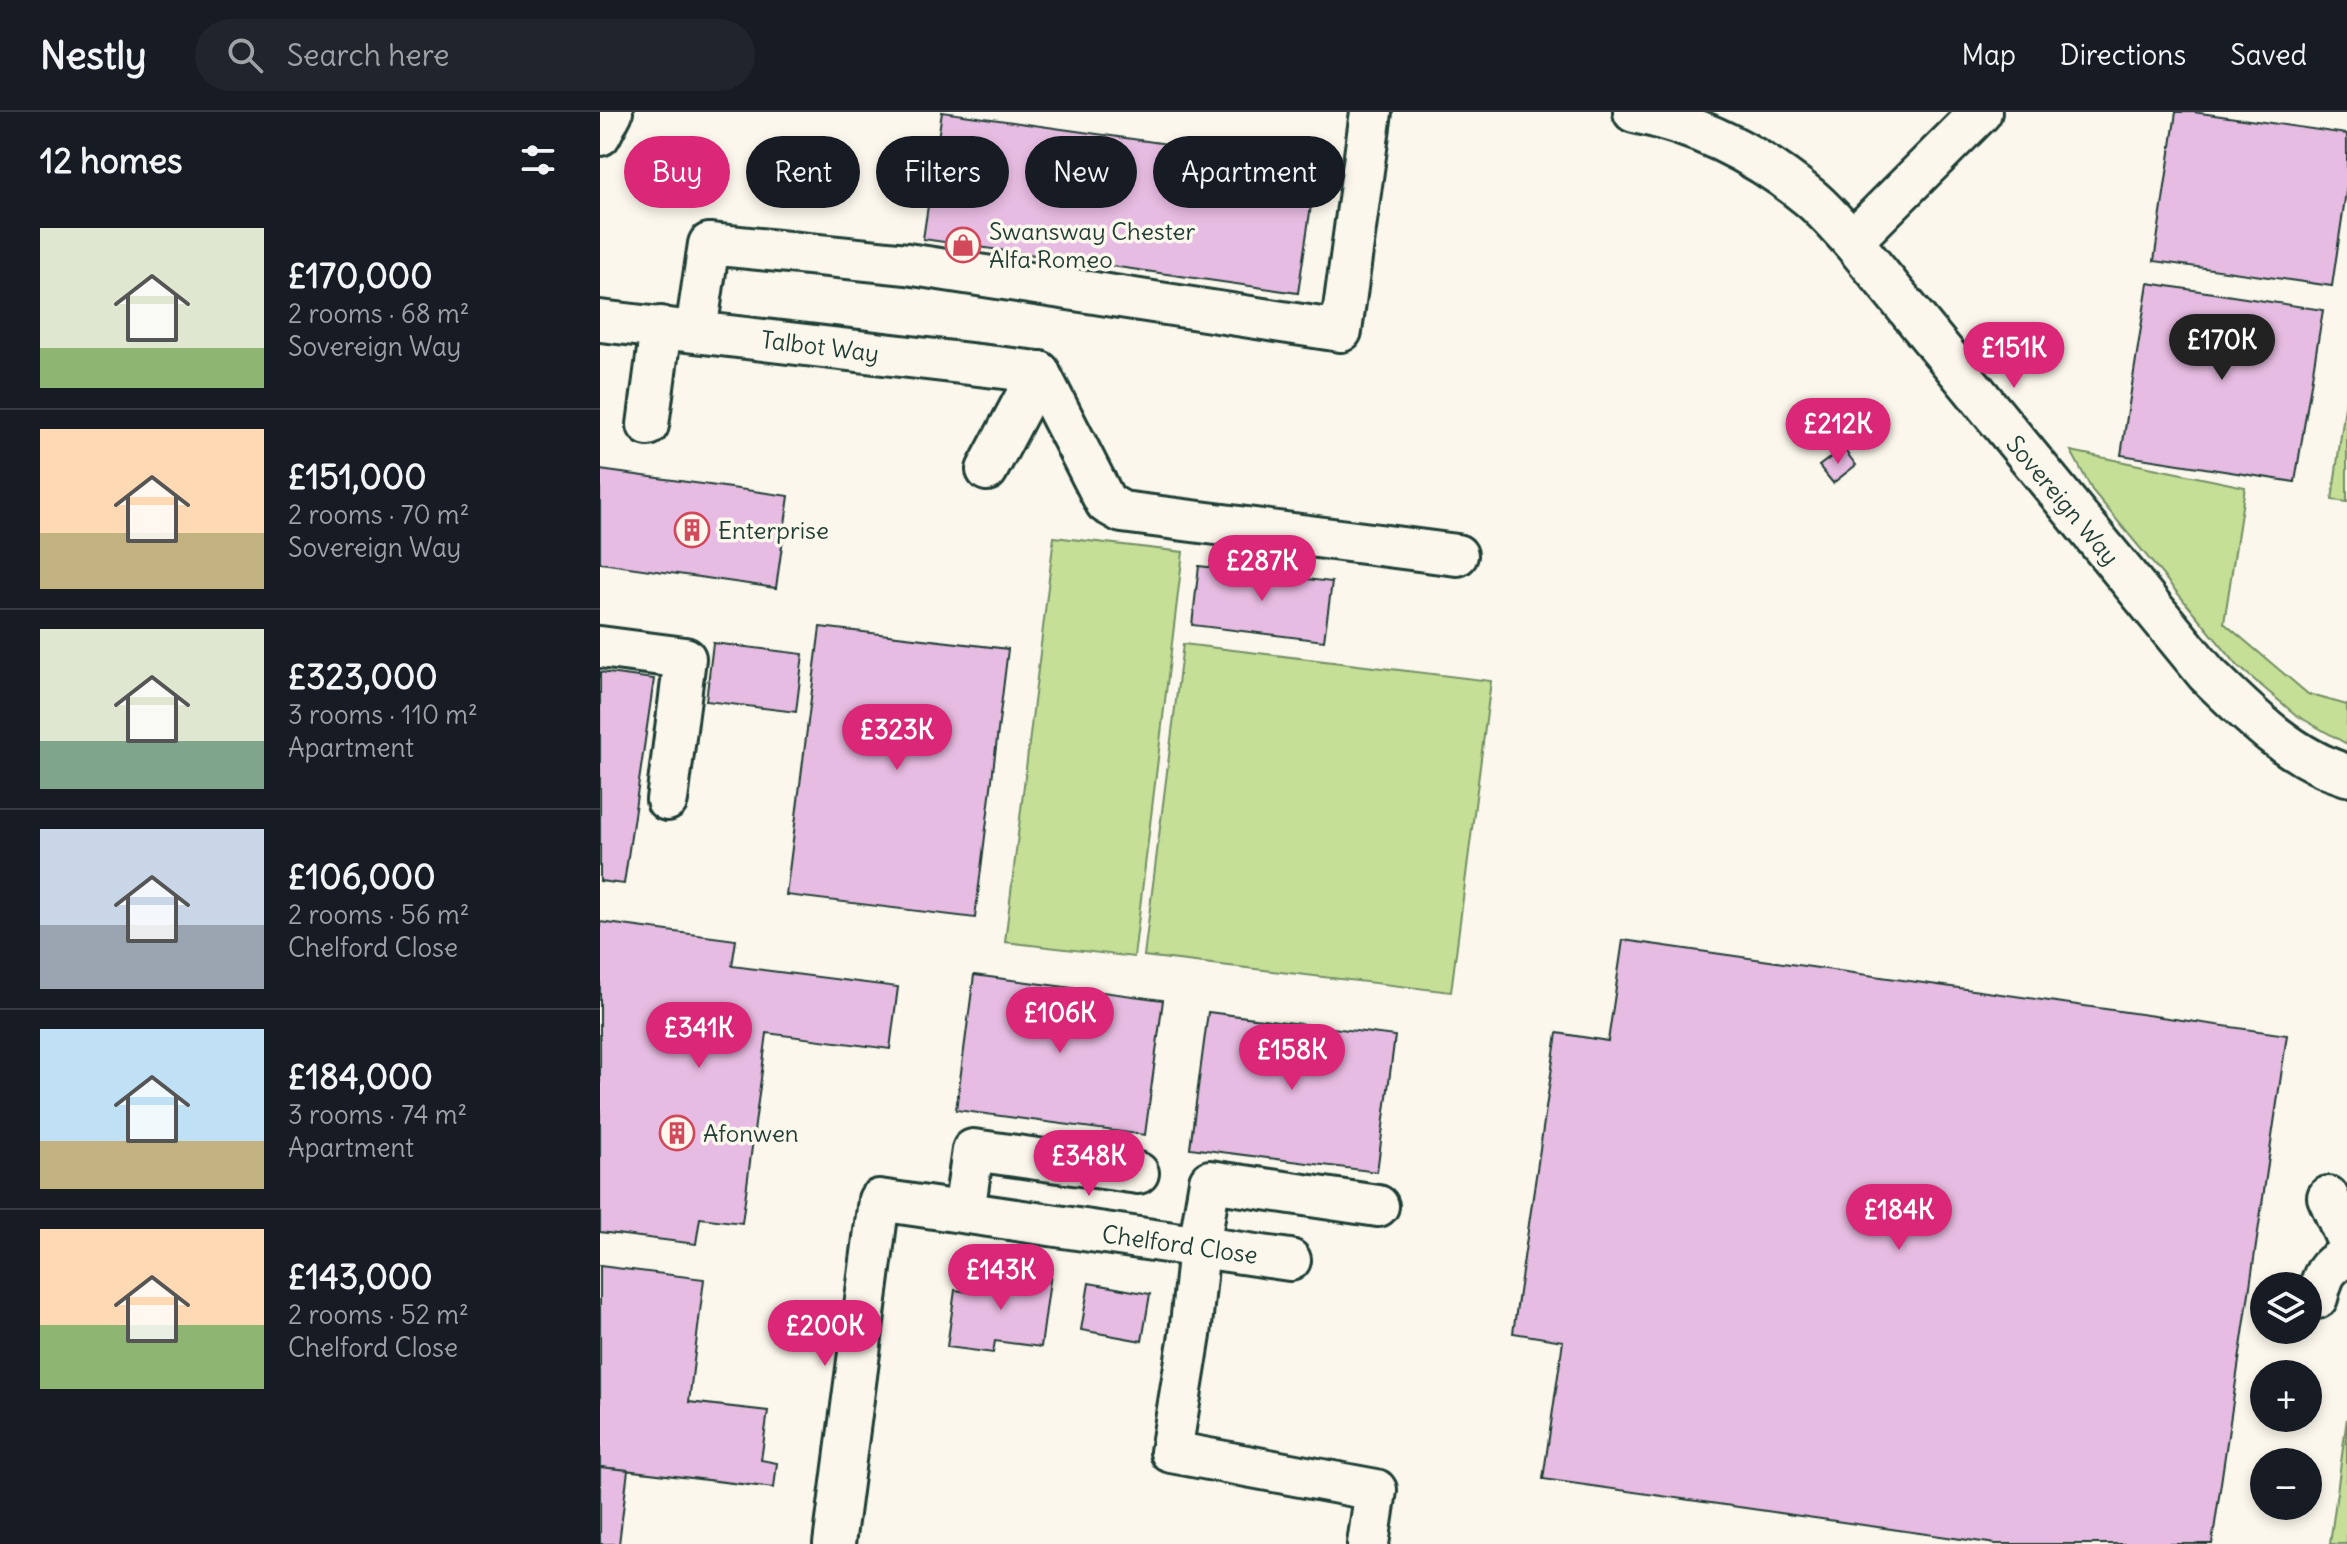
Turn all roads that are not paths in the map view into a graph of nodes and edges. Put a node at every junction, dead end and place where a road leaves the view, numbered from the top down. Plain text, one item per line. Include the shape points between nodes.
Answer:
1 (612, 112) edge
2 (1371, 112) edge
3 (1634, 112) edge
4 (1981, 112) edge
5 (600, 135) edge
6 (1852, 241) junction
7 (600, 321) edge
8 (678, 329) junction
9 (1039, 372) junction
10 (648, 425) dead end
11 (987, 470) dead end
12 (1457, 555) dead end
13 (600, 647) edge
14 (2347, 775) edge
15 (667, 800) dead end
16 (1138, 1173) dead end
17 (2328, 1197) dead end
18 (1378, 1206) dead end
19 (964, 1212) junction
20 (2347, 1240) edge
21 (1199, 1247) junction
22 (2347, 1256) edge
23 (1290, 1260) dead end
24 (2322, 1278) edge
25 (834, 1544) edge
26 (1368, 1544) edge

1 - 5 street
2 - 8 street via 1341,331 907,264 709,244
3 - 6 street, Sovereign Way via 1674,120 1752,156 1811,198
4 - 6 street
6 - 14 street, Sovereign Way via 2207,674 2259,725 2328,769
7 - 8 street, Talbot Way
8 - 9 street, Talbot Way
8 - 10 street
9 - 11 street
9 - 12 street via 1106,503 1122,512
13 - 15 street via 685,658
16 - 19 street via 973,1150
17 - 20 street
18 - 21 street via 1210,1181
19 - 21 street, Chelford Close
19 - 25 street, Chelford Close via 879,1200
21 - 23 street, Chelford Close
21 - 26 street via 1171,1452 1376,1490
22 - 24 street via 2330,1264

